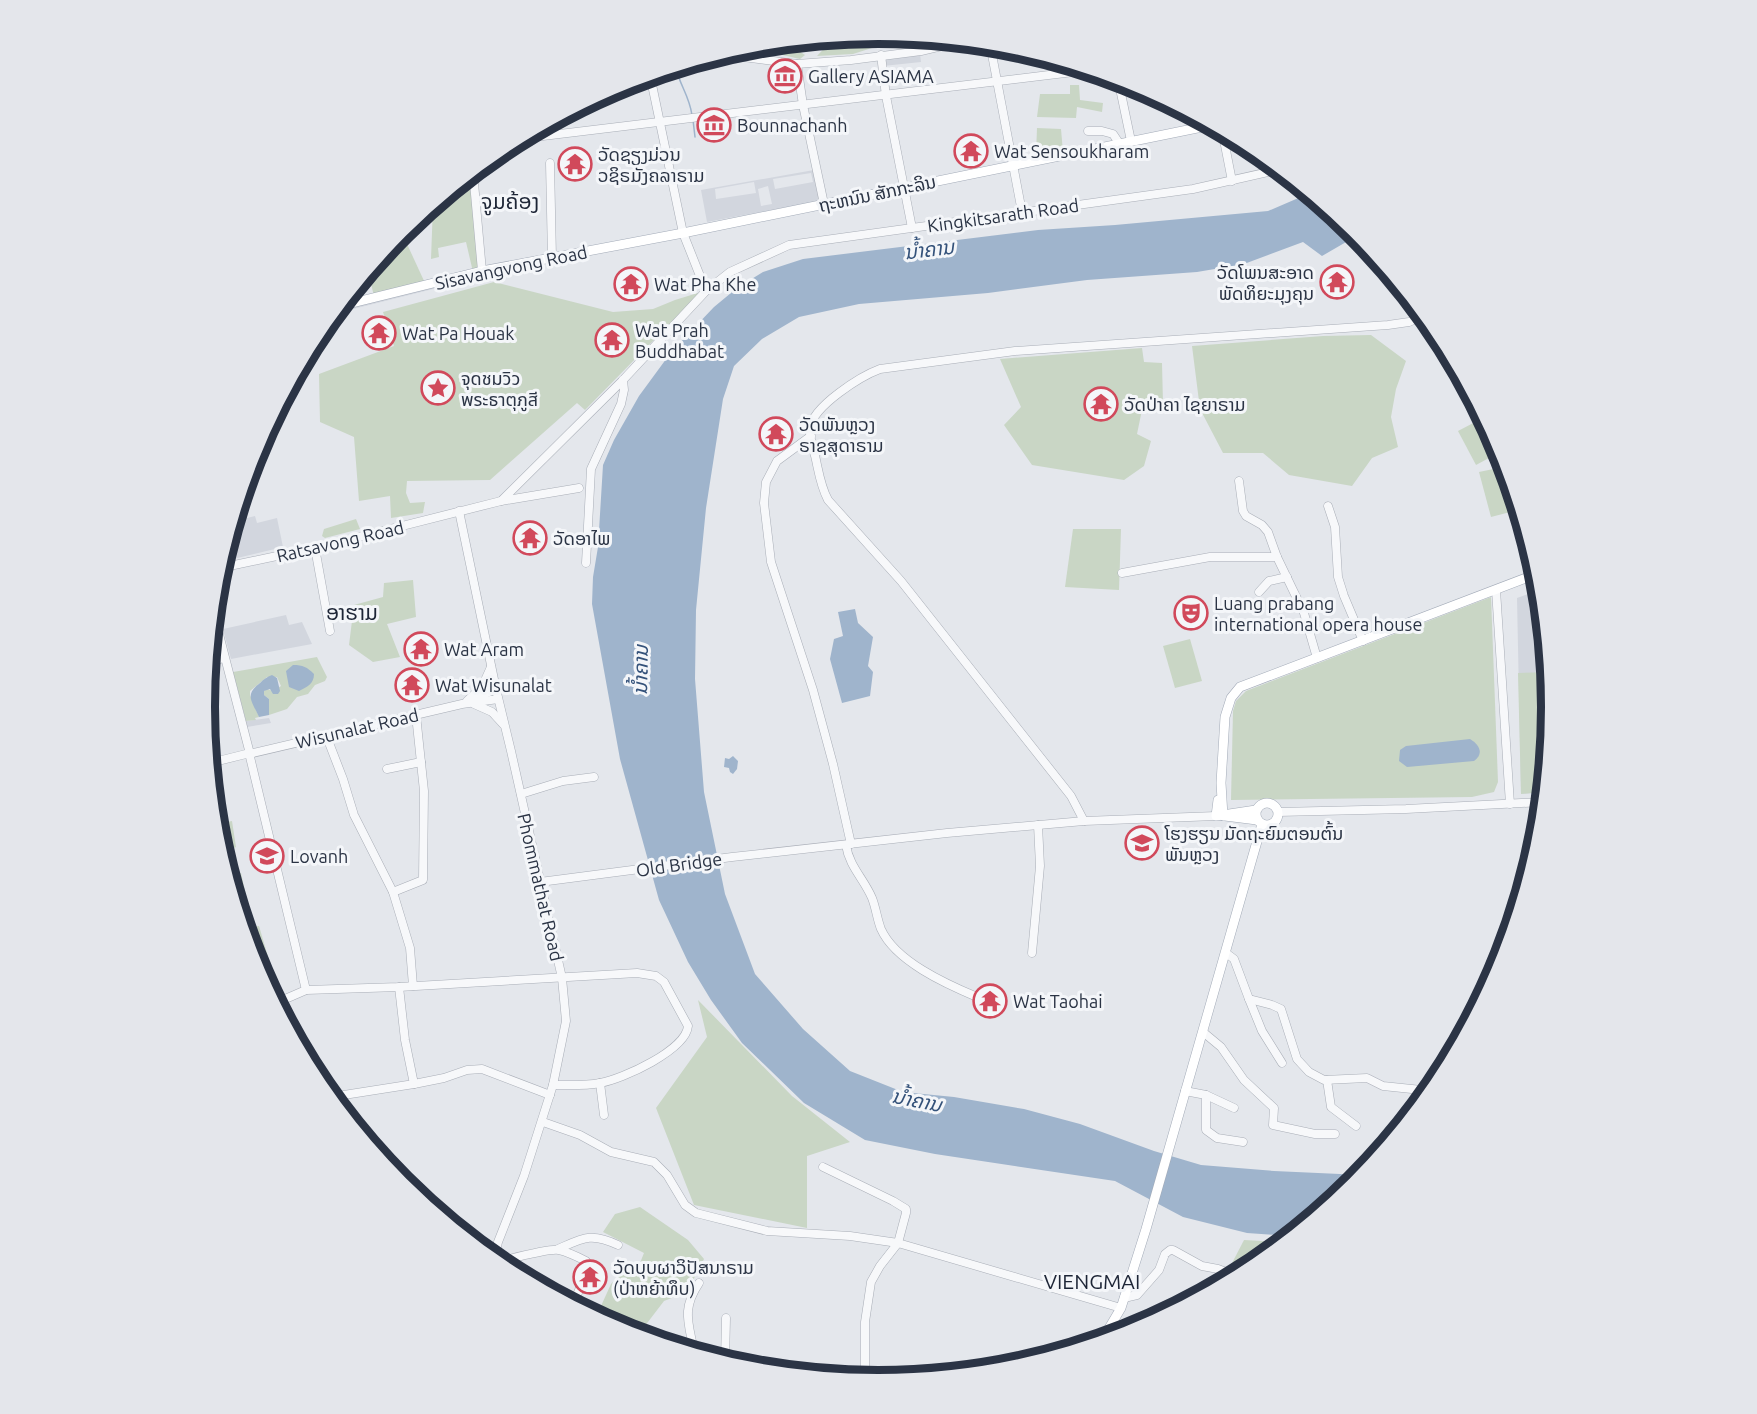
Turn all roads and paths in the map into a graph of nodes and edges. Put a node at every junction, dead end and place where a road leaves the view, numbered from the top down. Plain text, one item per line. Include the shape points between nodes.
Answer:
1 (939, 47) edge
2 (992, 53) edge
3 (881, 56) junction
4 (744, 57) edge
5 (797, 64) junction
6 (1070, 72) edge
7 (997, 81) junction
8 (652, 84) edge
9 (1120, 90) edge
10 (886, 96) junction
11 (803, 105) junction
12 (661, 122) junction
13 (1201, 127) edge
14 (1088, 131) dead end
15 (540, 136) edge
16 (1131, 141) junction
17 (1224, 141) edge
18 (1119, 143) junction
19 (550, 163) dead end
20 (1013, 165) junction
21 (1268, 171) edge
22 (1232, 181) junction
23 (474, 182) edge
24 (904, 187) junction
25 (824, 204) junction
26 (1022, 212) junction
27 (912, 228) junction
28 (683, 233) junction
29 (552, 258) junction
30 (482, 271) junction
31 (706, 291) junction
32 (353, 302) edge
33 (1416, 319) edge
34 (623, 380) junction
35 (811, 436) junction
36 (1239, 481) dead end
37 (579, 488) dead end
38 (501, 501) junction
39 (1328, 506) dead end
40 (459, 511) junction
41 (315, 548) junction
42 (1277, 556) junction
43 (586, 563) dead end
44 (231, 566) edge
45 (1122, 573) dead end
46 (1287, 577) junction
47 (1529, 577) edge
48 (1496, 590) junction
49 (1259, 592) dead end
50 (330, 631) dead end
51 (219, 637) edge
52 (1363, 640) junction
53 (224, 658) junction
54 (1317, 658) junction
55 (216, 660) edge
56 (491, 665) junction
57 (496, 689) junction
58 (498, 699) junction
59 (465, 703) junction
60 (416, 715) junction
61 (505, 726) junction
62 (326, 735) junction
63 (250, 753) junction
64 (217, 761) edge
65 (421, 762) junction
66 (387, 769) dead end
67 (594, 777) dead end
68 (521, 794) junction
69 (1535, 803) edge
70 (1510, 804) junction
71 (1256, 810) junction
72 (1278, 812) junction
73 (1219, 816) junction
74 (1084, 821) junction
75 (1260, 822) junction
76 (1038, 825) junction
77 (848, 845) junction
78 (540, 882) junction
79 (393, 892) junction
80 (1032, 953) dead end
81 (1226, 953) junction
82 (562, 978) junction
83 (413, 986) junction
84 (399, 987) junction
85 (306, 990) junction
86 (977, 997) dead end
87 (1249, 999) junction
88 (283, 1000) edge
89 (1203, 1032) junction
90 (1282, 1064) dead end
91 (1327, 1080) junction
92 (600, 1083) junction
93 (414, 1084) junction
94 (553, 1085) junction
95 (1420, 1090) edge
96 (1185, 1091) junction
97 (341, 1095) edge
98 (550, 1095) junction
99 (1206, 1095) junction
100 (1234, 1108) dead end
101 (604, 1115) dead end
102 (543, 1122) junction
103 (1356, 1126) dead end
104 (1335, 1134) dead end
105 (1243, 1142) dead end
106 (824, 1167) dead end
107 (898, 1243) junction
108 (618, 1245) dead end
109 (496, 1249) edge
110 (558, 1249) junction
111 (510, 1259) edge
112 (1226, 1272) edge
113 (699, 1283) dead end
114 (577, 1298) edge
115 (1123, 1303) junction
116 (726, 1318) dead end
117 (1108, 1329) edge
118 (693, 1344) edge
119 (725, 1352) edge
120 (865, 1370) edge

1 - 3 street
2 - 7 street
3 - 5 street
3 - 10 street
4 - 5 street
5 - 11 street
6 - 7 street
7 - 10 street
7 - 20 street
8 - 12 street
9 - 16 street
10 - 11 street
10 - 24 street
11 - 12 street
11 - 25 street
12 - 15 street
12 - 28 street
13 - 16 main road, ຖະຫນົນ ສັກກະລິນ
14 - 18 street via 1106,131
16 - 18 main road, ຖະຫນົນ ສັກກະລິນ
17 - 22 street
18 - 20 main road, ຖະຫນົນ ສັກກະລິນ
19 - 29 street
20 - 24 main road, ຖະຫນົນ ສັກກະລິນ
20 - 26 street
21 - 22 street, Kingkitsarath Road
22 - 26 street, Kingkitsarath Road
23 - 30 street
24 - 25 main road, ຖະຫນົນ ສັກກະລິນ
24 - 27 street
25 - 28 main road, ຖະຫນົນ ສັກກະລິນ
26 - 27 street, Kingkitsarath Road
27 - 31 street, Kingkitsarath Road via 789,245 730,272
28 - 29 main road, Sisavangvong Road
28 - 31 street
29 - 30 main road, Sisavangvong Road
30 - 32 main road, Sisavangvong Road
31 - 34 street, Kingkitsarath Road
33 - 35 street via 1388,326 1015,351 880,369 832,398 812,422
34 - 38 street, Kingkitsarath Road
34 - 43 street via 621,404 591,469
35 - 74 street via 821,486 828,500 901,581 1071,796
35 - 77 street via 777,461 766,482 764,503 771,562 813,690 833,764
36 - 42 street via 1243,511 1268,532
37 - 38 street, Ratsavong Road
38 - 40 street, Ratsavong Road
39 - 52 street via 1335,527 1338,577
40 - 41 street, Ratsavong Road
40 - 56 street, Phommathat Road
41 - 44 street, Ratsavong Road
41 - 50 street
42 - 45 street via 1210,557
42 - 46 street
46 - 49 street via 1269,582
46 - 54 street via 1304,612
47 - 48 main road
48 - 52 main road
48 - 70 street
51 - 53 street
52 - 54 main road
53 - 55 street
53 - 63 street
54 - 73 main road via 1235,692 1225,717
56 - 57 street, Phommathat Road
56 - 59 street via 482,687
57 - 58 street, Phommathat Road
57 - 59 street, Wisunalat Road
58 - 59 street, Wisunalat Road
58 - 61 street, Phommathat Road
59 - 60 street, Wisunalat Road
59 - 61 street via 485,707
60 - 62 street, Wisunalat Road
60 - 65 street
61 - 68 street, Phommathat Road
62 - 63 street, Wisunalat Road
62 - 79 street via 364,839
63 - 64 street, Wisunalat Road
63 - 85 street
65 - 66 street
65 - 79 street via 423,880
67 - 68 street via 563,781
68 - 78 street, Phommathat Road
69 - 70 street
70 - 72 street
71 - 72 main road via 1269,802
71 - 73 main road
71 - 75 main road
72 - 75 main road via 1275,822
73 - 74 street, Old Bridge
73 - 75 main road
74 - 76 street, Old Bridge
75 - 81 main road
76 - 77 street, Old Bridge
76 - 80 street via 1040,866
77 - 78 street, Old Bridge
77 - 86 street via 847,857 872,898 889,942 932,976
78 - 82 street, Phommathat Road
79 - 83 street via 410,948
81 - 87 street via 1234,959
81 - 89 main road
82 - 83 street
82 - 92 street via 638,973 656,976 664,982 688,1026 668,1052
82 - 94 street, Phommathat Road via 566,1022
83 - 84 street
84 - 85 street
84 - 93 street
85 - 88 street
87 - 90 street
87 - 91 street via 1281,1009 1297,1059 1309,1072
89 - 96 main road
89 - 104 street via 1274,1108 1273,1125
91 - 95 street via 1367,1078 1383,1086
91 - 103 street via 1331,1107
92 - 94 street
92 - 101 street
93 - 97 street
93 - 98 street via 482,1069
94 - 98 street, Phommathat Road
96 - 99 street
96 - 115 main road
98 - 102 street, Phommathat Road
99 - 100 street
99 - 105 street via 1206,1130 1217,1138
102 - 107 street via 580,1135 611,1152 654,1162 685,1205 696,1213 767,1231
102 - 109 street, Phommathat Road
106 - 107 street via 906,1209
107 - 115 street
107 - 120 street via 871,1282 865,1322
108 - 110 street via 601,1237 580,1239
110 - 111 street
110 - 114 street via 586,1261
112 - 115 street via 1202,1266 1170,1250 1137,1295
113 - 118 street via 687,1307
115 - 117 main road
116 - 119 street

